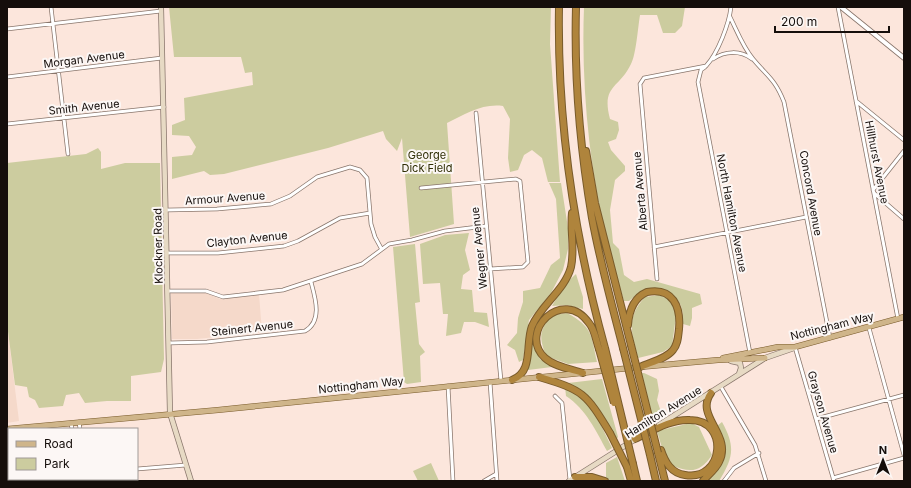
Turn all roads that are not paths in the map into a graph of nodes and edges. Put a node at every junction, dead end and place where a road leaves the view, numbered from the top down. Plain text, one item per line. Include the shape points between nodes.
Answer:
1 (51, 7) edge
2 (559, 7) edge
3 (576, 7) edge
4 (731, 7) edge
5 (838, 7) edge
6 (841, 7) edge
7 (161, 9) edge
8 (730, 17) junction
9 (53, 23) junction
10 (7, 29) edge
11 (162, 58) junction
12 (904, 58) edge
13 (711, 60) junction
14 (754, 60) junction
15 (706, 66) junction
16 (59, 70) junction
17 (7, 77) edge
18 (856, 101) junction
19 (578, 106) junction
20 (164, 107) junction
21 (476, 113) dead end
22 (64, 118) junction
23 (7, 124) edge
24 (904, 140) edge
25 (904, 151) edge
26 (68, 154) dead end
27 (482, 182) junction
28 (421, 188) dead end
29 (873, 192) junction
30 (573, 203) junction
31 (167, 210) junction
32 (370, 213) junction
33 (806, 217) junction
34 (904, 219) edge
35 (486, 226) junction
36 (726, 232) junction
37 (654, 247) junction
38 (381, 248) junction
39 (167, 253) junction
40 (490, 270) junction
41 (657, 279) dead end
42 (311, 282) junction
43 (168, 291) junction
44 (904, 318) edge
45 (898, 319) junction
46 (869, 328) junction
47 (627, 331) junction
48 (830, 338) junction
49 (169, 343) junction
50 (795, 347) junction
51 (602, 348) junction
52 (750, 355) junction
53 (765, 358) junction
54 (718, 360) junction
55 (753, 366) junction
56 (640, 367) junction
57 (583, 373) junction
58 (738, 376) junction
59 (539, 377) junction
60 (512, 380) junction
61 (501, 381) junction
62 (490, 382) junction
63 (448, 386) junction
64 (721, 387) junction
65 (712, 393) junction
66 (904, 395) edge
67 (555, 396) dead end
68 (889, 399) junction
69 (170, 413) junction
70 (816, 419) junction
71 (79, 422) junction
72 (71, 423) junction
73 (18, 428) edge
74 (72, 428) edge
75 (80, 428) edge
76 (635, 439) junction
77 (659, 451) junction
78 (759, 453) junction
79 (904, 455) edge
80 (904, 458) edge
81 (186, 465) junction
82 (630, 466) junction
83 (138, 470) edge
84 (496, 474) junction
85 (833, 479) edge
86 (26, 480) edge
87 (571, 480) edge
88 (16, 481) edge
89 (191, 481) edge
90 (453, 481) edge
91 (484, 481) edge
92 (497, 481) edge
93 (605, 481) edge
94 (631, 481) edge
95 (637, 481) edge
96 (656, 481) edge
97 (665, 481) edge
98 (703, 481) edge
99 (724, 481) edge
100 (766, 481) edge

1 - 9 street
2 - 30 highway via 562,107
3 - 19 highway
4 - 8 street
5 - 18 street, Hillhurst Avenue
6 - 12 street
7 - 9 street
7 - 11 main road, Klockner Road
8 - 13 street
8 - 14 street, Concord Avenue
9 - 10 street
9 - 16 street
11 - 16 street, Morgan Avenue
11 - 20 main road, Klockner Road
13 - 14 street, Concord Avenue via 721,54 733,52 744,54
13 - 15 street, North Hamilton Avenue
14 - 33 street, Concord Avenue via 771,77 784,102
15 - 36 street, North Hamilton Avenue via 698,82
15 - 37 street, Alberta Avenue via 644,78 640,84
16 - 17 street, Morgan Avenue
16 - 22 street
18 - 24 street
18 - 29 street, Hillhurst Avenue
19 - 47 highway via 595,203
19 - 96 highway, bridge via 592,220
20 - 22 street, Smith Avenue
20 - 31 main road, Klockner Road
21 - 27 street, Wegner Avenue
22 - 23 street, Smith Avenue
22 - 26 street
25 - 29 street
27 - 28 street
27 - 35 street, Wegner Avenue
27 - 40 street via 516,179 521,185 528,262 523,267
29 - 34 street
29 - 45 street, Hillhurst Avenue
30 - 51 highway
30 - 60 highway via 571,268 535,321 526,366 522,374
31 - 32 street, Armour Avenue via 271,204 290,196 317,177 350,167 366,175
31 - 39 main road, Klockner Road
32 - 38 street, Armour Avenue via 372,231
32 - 39 street, Clayton Avenue via 340,218 284,246 218,253
33 - 36 street
33 - 48 street, Concord Avenue
35 - 38 street via 444,231
35 - 40 street, Wegner Avenue
36 - 37 street
36 - 52 street, North Hamilton Avenue
37 - 41 street, Alberta Avenue
38 - 42 street via 362,264
39 - 43 main road, Klockner Road
40 - 61 street, Wegner Avenue
42 - 43 street via 283,290 223,297 206,291
42 - 49 street, Steinert Avenue via 316,314 314,323 306,331 207,342
43 - 49 main road, Klockner Road
44 - 45 main road, Nottingham Way
45 - 46 main road, Nottingham Way
46 - 48 main road, Nottingham Way
46 - 68 street
47 - 56 highway via 631,308 643,294 660,292 670,297 676,305 680,321 676,346 666,356
47 - 77 highway, bridge
48 - 50 main road, Nottingham Way
49 - 69 main road, Klockner Road
50 - 52 main road, Nottingham Way via 778,347
50 - 53 main road, Hamilton Avenue
50 - 70 street, Grayson Avenue
51 - 57 highway via 589,322 575,311 560,309 542,321 538,333 542,355 558,366
51 - 82 highway, bridge via 614,404 621,414
52 - 53 main road, Nottingham Way
52 - 54 main road, Nottingham Way
52 - 55 street, North Hamilton Avenue
53 - 55 main road, Hamilton Avenue
54 - 56 main road, Nottingham Way
54 - 58 main road via 740,363
55 - 58 main road, Hamilton Avenue
56 - 57 main road, Nottingham Way
57 - 59 main road, Nottingham Way
58 - 64 main road, Hamilton Avenue
59 - 60 main road, Nottingham Way
59 - 82 highway, bridge via 562,383 581,393 592,403
60 - 61 main road, Nottingham Way
61 - 62 main road, Nottingham Way
62 - 63 main road, Nottingham Way
62 - 84 street
63 - 69 main road, Nottingham Way
63 - 90 street
64 - 65 main road, Hamilton Avenue
64 - 78 street
65 - 76 main road, Hamilton Avenue
65 - 98 highway via 706,400 705,407 719,433 722,450 719,462
66 - 68 street
67 - 87 street via 562,403
68 - 70 street
68 - 79 street
69 - 71 main road, Nottingham Way
69 - 81 main road, Klockner Road
70 - 85 street, Grayson Avenue
71 - 72 main road, Nottingham Way
71 - 75 street
72 - 73 main road, Nottingham Way
72 - 74 street
76 - 77 highway via 664,425 691,420 701,422 710,428 716,436 718,447 711,466 702,473 690,476 680,474 670,467
76 - 87 main road, Hamilton Avenue
77 - 97 highway
78 - 99 street via 734,468
78 - 100 street
80 - 85 street
81 - 83 street
81 - 89 main road, Klockner Road
82 - 94 highway
82 - 95 highway
84 - 91 street
84 - 92 street
86 - 88 street
87 - 93 highway via 592,477

